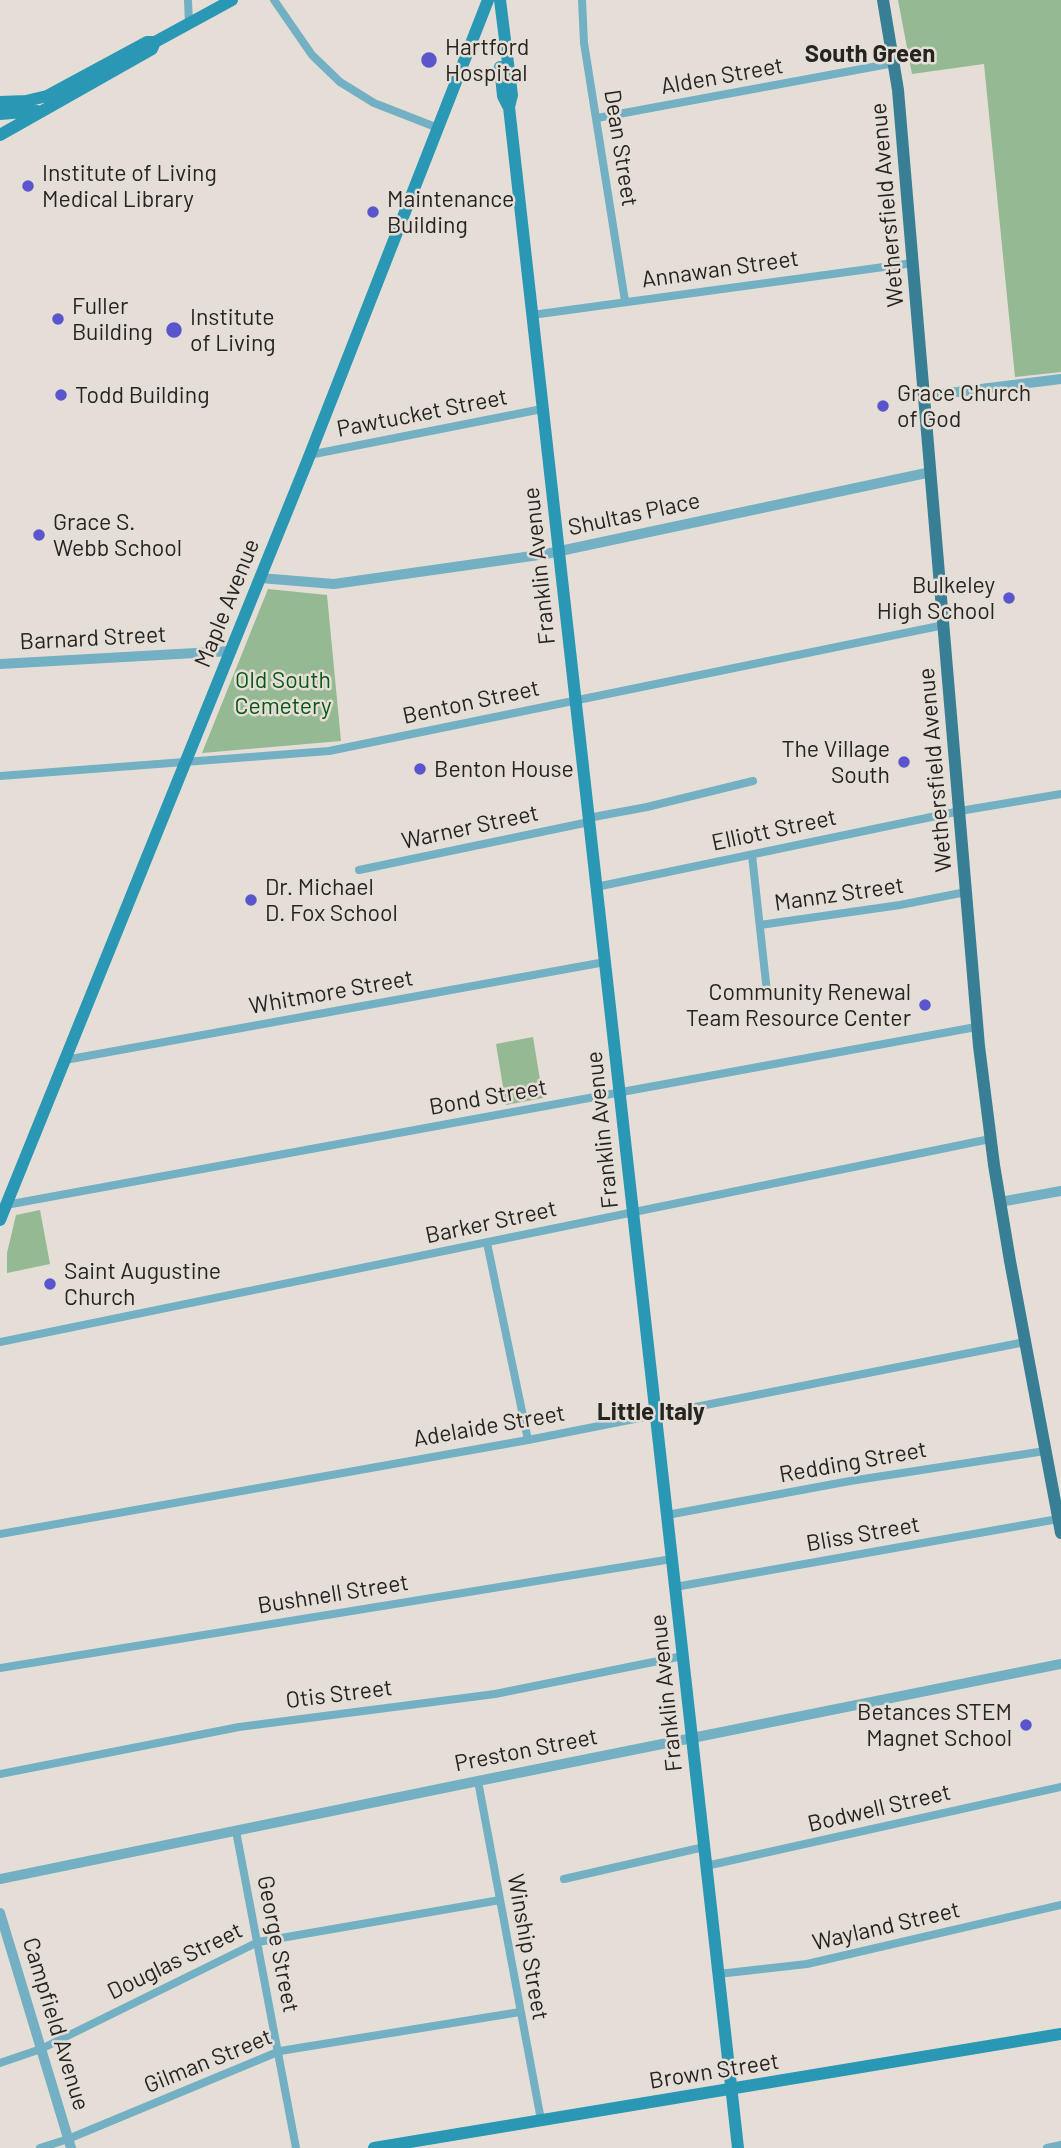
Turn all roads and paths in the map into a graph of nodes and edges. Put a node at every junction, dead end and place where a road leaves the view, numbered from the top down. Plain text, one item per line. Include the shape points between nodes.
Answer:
1 (188, 0) edge
2 (232, 0) edge
3 (275, 0) edge
4 (488, 0) edge
5 (494, 0) edge
6 (500, 0) edge
7 (582, 0) edge
8 (883, 0) edge
9 (189, 23) junction
10 (155, 42) junction
11 (894, 63) junction
12 (0, 102) edge
13 (51, 106) junction
14 (509, 107) junction
15 (0, 114) edge
16 (597, 118) junction
17 (438, 128) junction
18 (0, 135) edge
19 (913, 263) junction
20 (625, 301) junction
21 (532, 314) junction
22 (1061, 379) edge
23 (925, 396) junction
24 (542, 409) junction
25 (309, 455) junction
26 (931, 472) junction
27 (559, 552) junction
28 (260, 578) junction
29 (944, 625) junction
30 (231, 651) junction
31 (0, 664) edge
32 (575, 701) junction
33 (186, 762) junction
34 (0, 776) edge
35 (753, 781) dead end
36 (1061, 794) edge
37 (960, 811) junction
38 (589, 820) junction
39 (752, 855) junction
40 (359, 870) dead end
41 (596, 887) junction
42 (966, 892) junction
43 (760, 925) junction
44 (605, 962) junction
45 (767, 992) dead end
46 (976, 1027) junction
47 (65, 1060) junction
48 (619, 1092) junction
49 (990, 1139) junction
50 (17, 1179) junction
51 (0, 1182) edge
52 (1061, 1191) edge
53 (1000, 1202) junction
54 (6, 1205) junction
55 (633, 1213) junction
56 (0, 1220) edge
57 (487, 1243) junction
58 (0, 1342) edge
59 (1024, 1342) junction
60 (655, 1414) junction
61 (528, 1440) junction
62 (1045, 1451) junction
63 (667, 1515) junction
64 (1058, 1519) junction
65 (1061, 1533) edge
66 (0, 1534) edge
67 (672, 1559) junction
68 (675, 1587) junction
69 (683, 1656) junction
70 (1061, 1664) edge
71 (0, 1668) edge
72 (692, 1738) junction
73 (0, 1774) edge
74 (478, 1780) junction
75 (1061, 1787) edge
76 (236, 1831) junction
77 (704, 1847) junction
78 (706, 1866) junction
79 (564, 1879) dead end
80 (0, 1880) edge
81 (500, 1900) junction
82 (1061, 1905) edge
83 (0, 1913) edge
84 (258, 1942) junction
85 (718, 1973) junction
86 (520, 2012) junction
87 (1061, 2034) edge
88 (41, 2049) junction
89 (280, 2051) junction
90 (0, 2063) edge
91 (731, 2089) junction
92 (541, 2120) junction
93 (69, 2143) edge
94 (1061, 2145) edge
95 (40, 2148) edge
96 (296, 2148) edge
97 (374, 2148) edge
98 (738, 2148) edge
99 (1047, 2148) edge

1 - 9 street
2 - 9 main road
3 - 17 street via 312,55 340,82 374,103
4 - 17 main road, Maple Avenue
5 - 14 main road, Franklin Avenue via 502,90
6 - 14 main road, Franklin Avenue via 512,95
7 - 16 street, Dean Street
8 - 11 main road, Wethersfield Avenue
9 - 10 main road
10 - 12 main road via 147,42 47,96
10 - 13 main road via 152,49
11 - 16 street, Alden Street
11 - 19 main road, Wethersfield Avenue
13 - 15 main road
13 - 18 main road
14 - 21 main road, Franklin Avenue
16 - 20 street, Dean Street
17 - 25 main road, Maple Avenue
19 - 20 street, Annawan Street
19 - 23 main road, Wethersfield Avenue
20 - 21 street, Annawan Street
21 - 24 main road, Franklin Avenue
22 - 23 street
23 - 26 main road, Wethersfield Avenue
24 - 25 street, Pawtucket Street
24 - 27 main road, Franklin Avenue
25 - 28 main road, Maple Avenue
26 - 27 street, Shultas Place
26 - 29 main road, Wethersfield Avenue
27 - 28 street, Shultas Place via 334,584
27 - 32 main road, Franklin Avenue
28 - 30 main road, Maple Avenue
29 - 32 street, Benton Street
29 - 37 main road, Wethersfield Avenue
30 - 31 street, Barnard Street
30 - 33 main road, Maple Avenue
32 - 33 street, Benton Street via 329,751
32 - 38 main road, Franklin Avenue
33 - 34 street, Benton Street
33 - 47 main road, Maple Avenue
35 - 38 street, Warner Street
36 - 37 street, Elliott Street
37 - 39 street, Elliott Street
37 - 42 main road, Wethersfield Avenue
38 - 40 street, Warner Street
38 - 41 main road, Franklin Avenue
39 - 41 street, Elliott Street
39 - 43 street
41 - 44 main road, Franklin Avenue
42 - 43 street, Mannz Street
42 - 46 main road, Wethersfield Avenue
43 - 45 street
44 - 47 street, Whitmore Street
44 - 48 main road, Franklin Avenue
46 - 48 street, Bond Street
46 - 49 main road, Wethersfield Avenue
47 - 50 main road, Maple Avenue
48 - 54 street, Bond Street
48 - 55 main road, Franklin Avenue
49 - 53 main road, Wethersfield Avenue
49 - 55 street, Barker Street
50 - 51 main road
50 - 54 main road, Maple Avenue
52 - 53 street
53 - 59 main road, Wethersfield Avenue
54 - 56 main road, Maple Avenue
55 - 57 street, Barker Street
55 - 60 main road, Franklin Avenue
57 - 58 street, Barker Street
57 - 61 street
59 - 60 street, Adelaide Street
59 - 62 main road, Wethersfield Avenue
60 - 61 street, Adelaide Street
60 - 63 main road, Franklin Avenue
61 - 66 street, Adelaide Street
62 - 63 street, Redding Street
62 - 64 main road, Wethersfield Avenue
63 - 67 main road, Franklin Avenue
64 - 65 main road, Wethersfield Avenue
64 - 68 street, Bliss Street
67 - 68 main road, Franklin Avenue
67 - 71 street, Bushnell Street
68 - 69 main road, Franklin Avenue
69 - 72 main road, Franklin Avenue
69 - 73 street, Otis Street via 495,1694 239,1727
70 - 72 street, Preston Street
72 - 74 street, Preston Street
72 - 77 main road, Franklin Avenue
74 - 76 street, Preston Street
74 - 81 street, Winship Street
75 - 78 street, Bodwell Street
76 - 80 street, Preston Street
76 - 84 street, George Street
77 - 78 main road, Franklin Avenue
77 - 79 street
78 - 85 main road, Franklin Avenue
81 - 84 street, Douglas Street
81 - 86 street, Winship Street
82 - 85 street, Wayland Street via 807,1964
83 - 88 street, Campfield Avenue
84 - 88 street, Douglas Street
84 - 89 street, George Street
85 - 91 main road, Franklin Avenue
86 - 89 street, Gilman Street
86 - 92 street, Winship Street
87 - 91 main road, Brown Street
88 - 90 street, Douglas Street
88 - 93 street, Campfield Avenue
89 - 93 street, Gilman Street
89 - 96 street, George Street
91 - 92 main road, Brown Street
91 - 98 main road, Franklin Avenue
92 - 97 main road, Brown Street
93 - 95 street, Gilman Street
94 - 99 street

